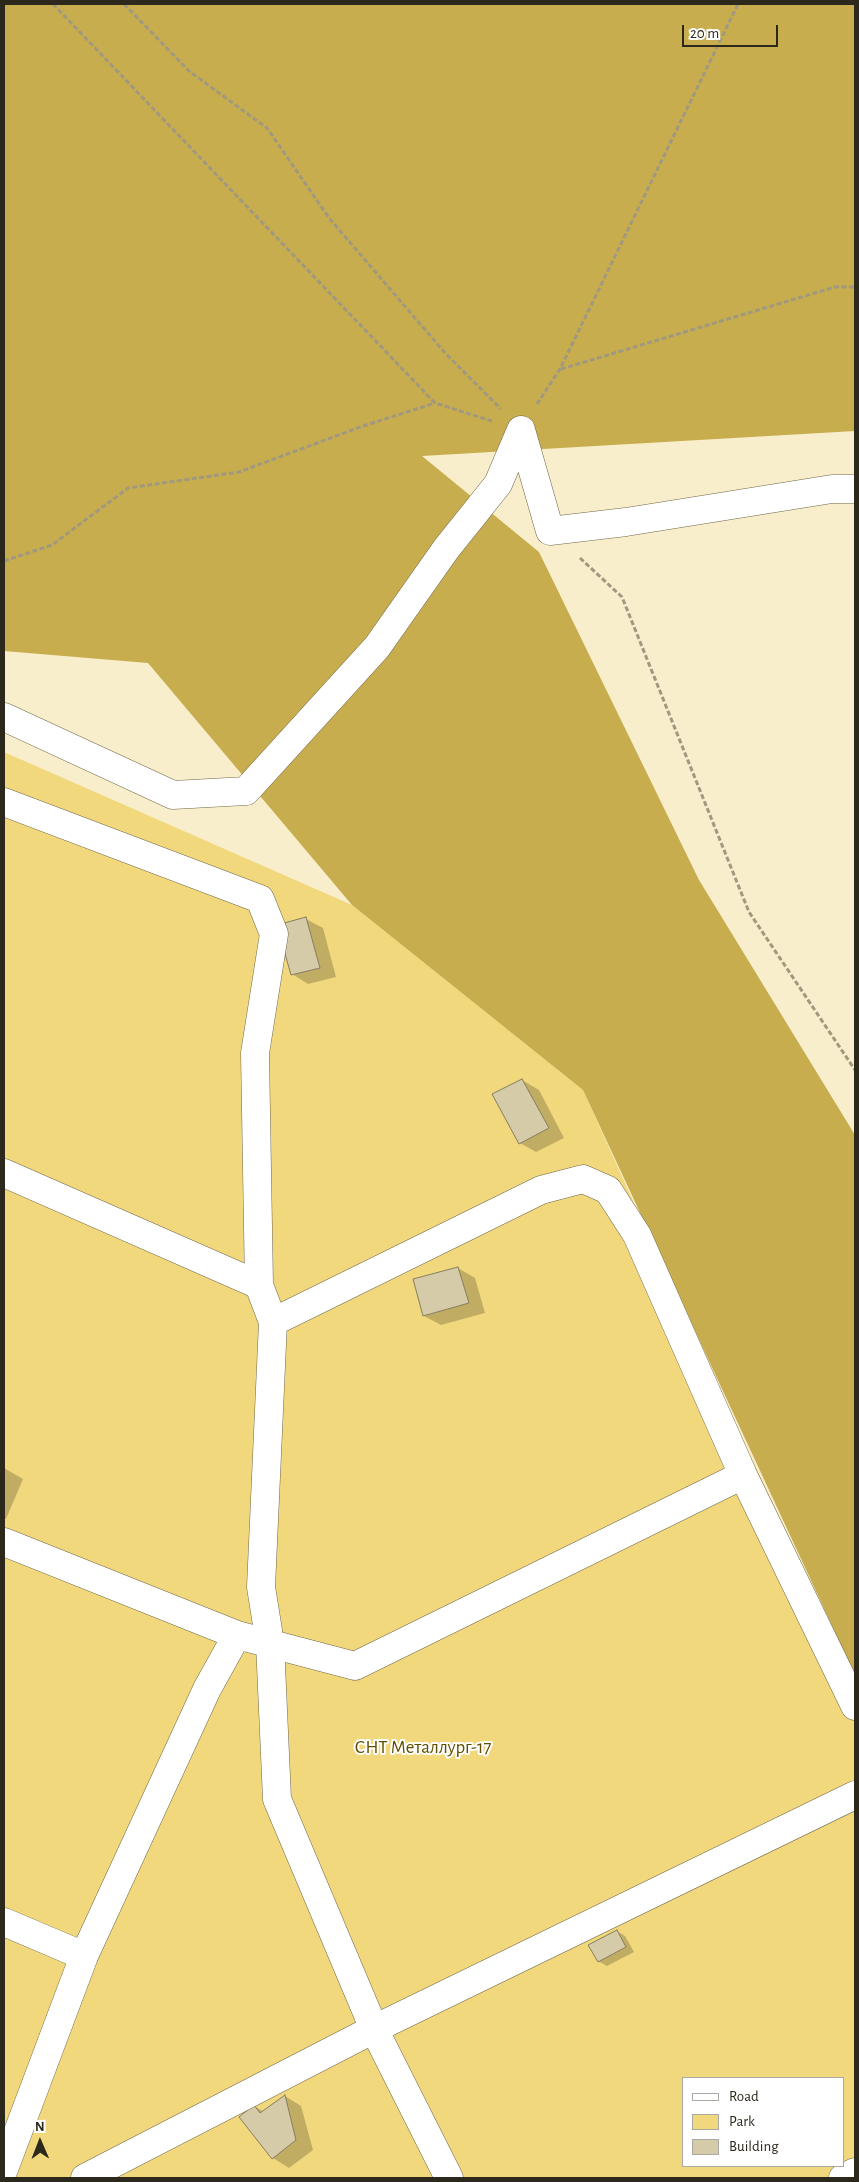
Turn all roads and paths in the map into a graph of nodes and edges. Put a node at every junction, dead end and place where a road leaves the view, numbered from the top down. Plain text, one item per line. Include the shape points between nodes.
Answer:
1 (53, 4) edge
2 (124, 4) edge
3 (738, 4) edge
4 (855, 287) edge
5 (560, 369) junction
6 (435, 403) junction
7 (521, 430) junction
8 (855, 489) edge
9 (550, 531) junction
10 (4, 560) edge
11 (4, 717) edge
12 (4, 802) edge
13 (855, 1070) edge
14 (4, 1173) edge
15 (259, 1285) junction
16 (273, 1322) junction
17 (743, 1476) junction
18 (4, 1542) edge
19 (238, 1634) junction
20 (270, 1643) junction
21 (855, 1706) edge
22 (855, 1795) edge
23 (4, 1922) edge
24 (84, 1956) junction
25 (374, 2029) junction
26 (4, 2169) edge
27 (855, 2172) edge
28 (85, 2178) edge
29 (449, 2178) edge
30 (843, 2178) edge

1 - 6 path
2 - 7 path via 189,71 267,128 329,218 446,354
3 - 5 path
4 - 5 path via 835,287
5 - 7 path
6 - 7 path
6 - 10 path via 239,472 128,488 52,545
7 - 9 lane
7 - 11 lane via 498,484 446,549 377,647 246,792 173,795
8 - 9 lane via 832,489
9 - 13 path via 622,597 749,912
12 - 15 lane via 260,899 274,934 255,1053
14 - 15 lane
15 - 16 lane
16 - 17 lane via 541,1190 583,1179 608,1190 637,1235
16 - 20 lane via 261,1587
17 - 20 lane via 355,1666
17 - 21 lane
18 - 19 lane
19 - 20 lane
19 - 24 lane via 207,1689
20 - 25 lane via 277,1799
22 - 25 lane
23 - 24 lane
24 - 26 lane
25 - 28 lane
25 - 29 lane
27 - 30 lane

